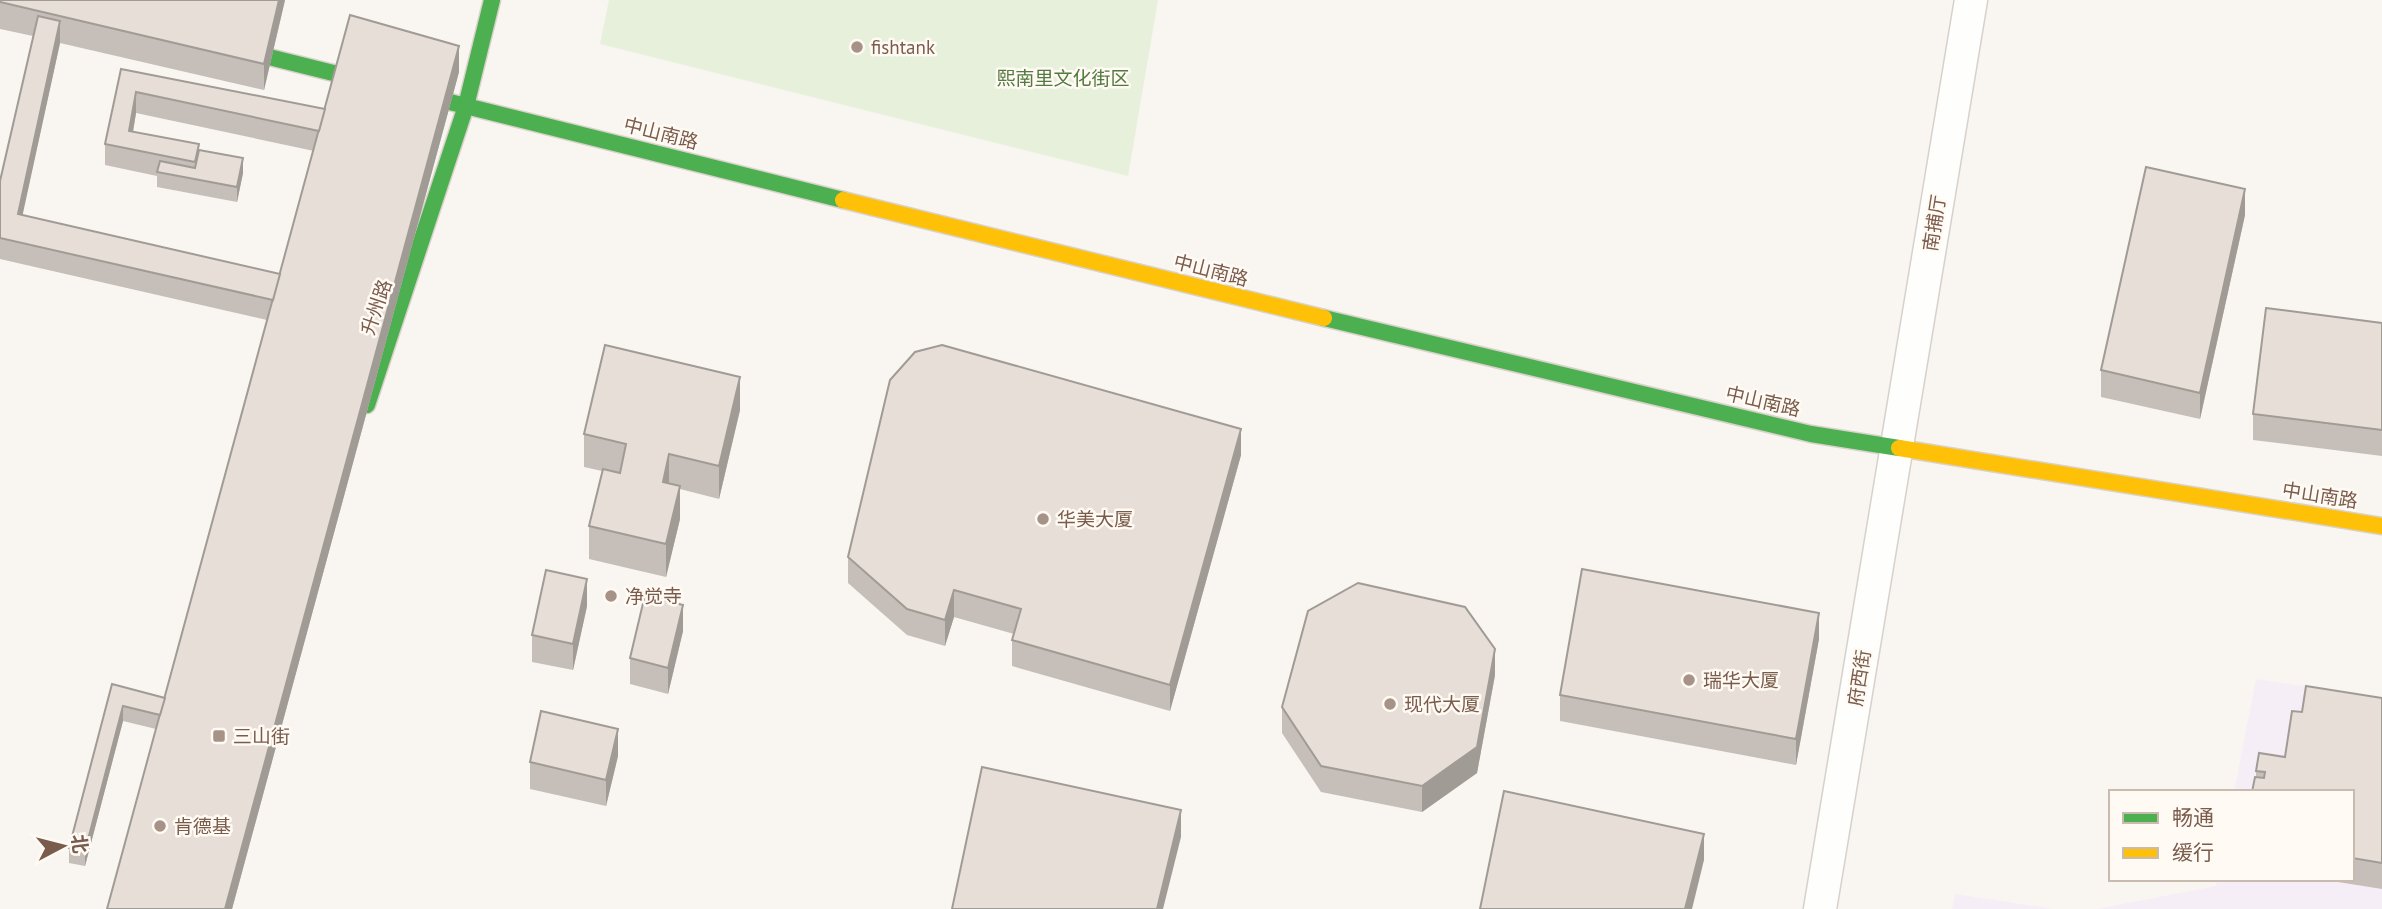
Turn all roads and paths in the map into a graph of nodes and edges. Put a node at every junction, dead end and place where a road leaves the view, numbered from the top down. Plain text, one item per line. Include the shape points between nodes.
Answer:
1 (492, 0) edge
2 (1971, 0) edge
3 (200, 39) edge
4 (466, 106) junction
5 (362, 420) edge
6 (1897, 447) junction
7 (2382, 526) edge
8 (1820, 909) edge

1 - 4 main road, 升州路
2 - 6 street, 南捕厅
3 - 4 main road, 中山南路
4 - 5 main road, 升州路
4 - 6 main road, 中山南路 via 1278,307 1811,434
6 - 7 main road, 中山南路
6 - 8 street, 府西街

